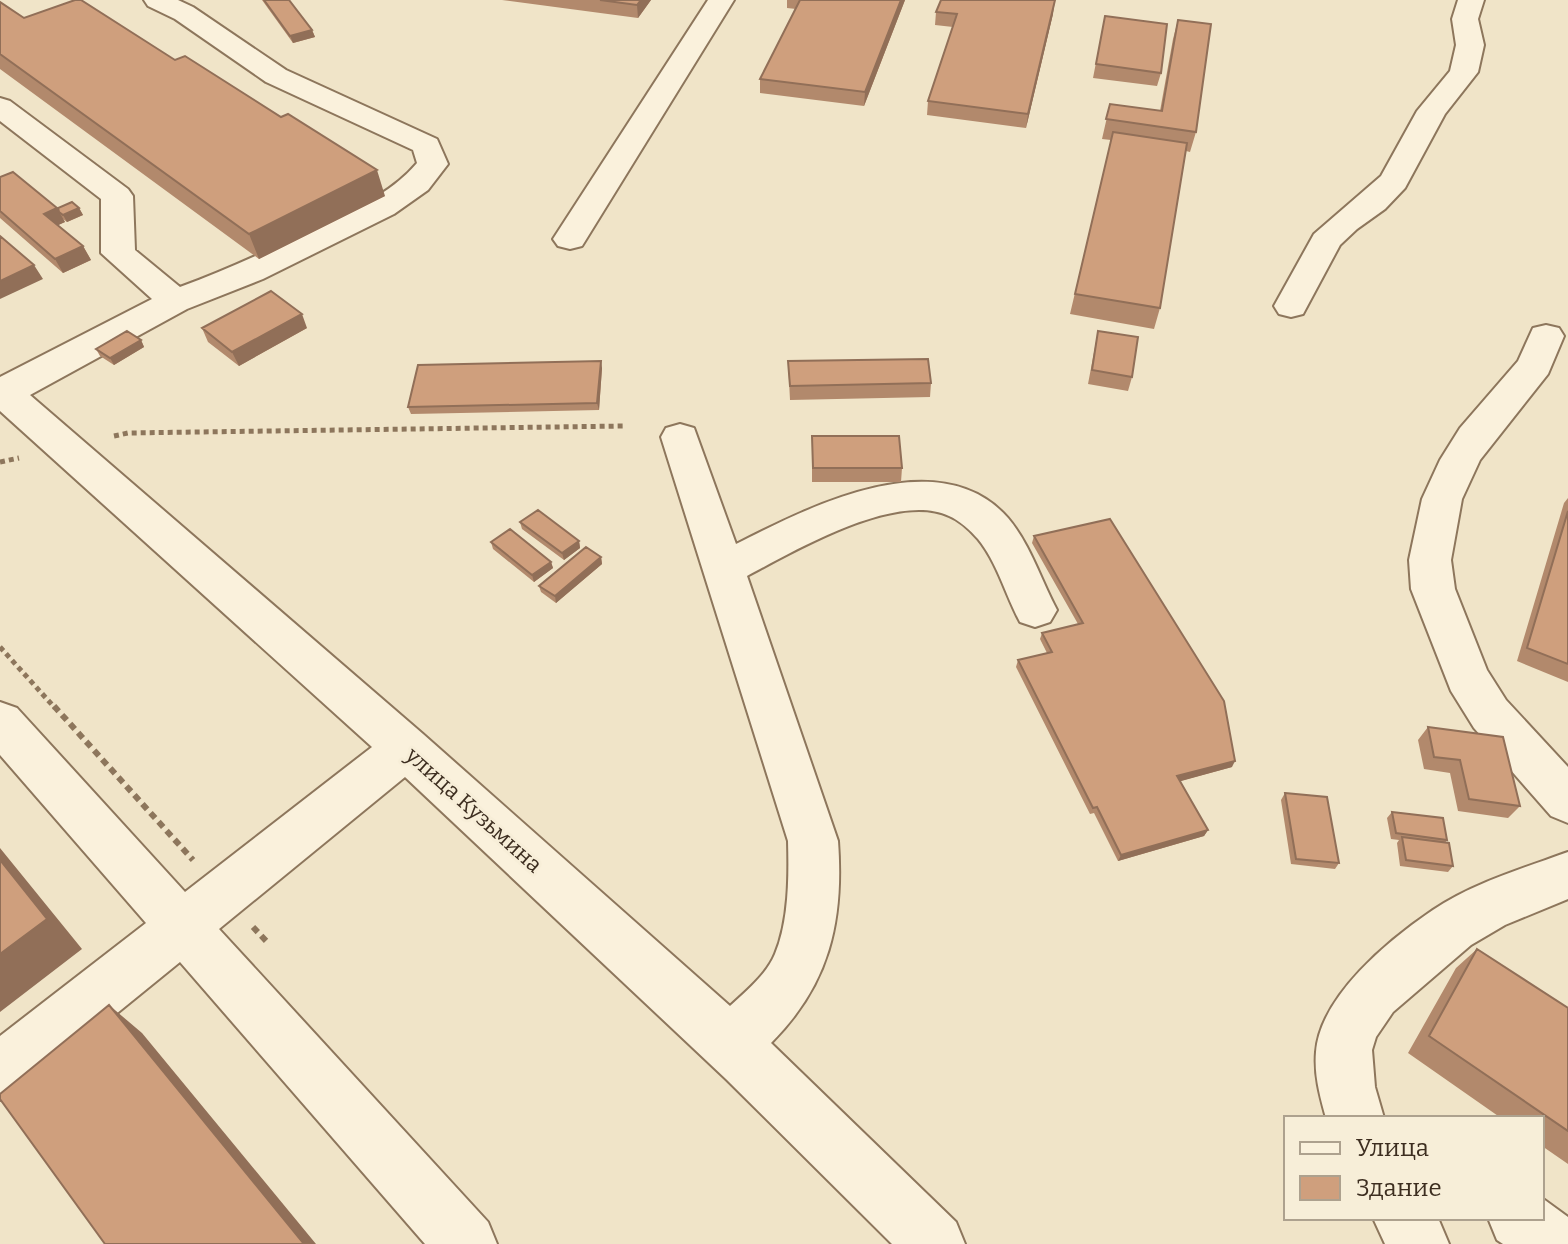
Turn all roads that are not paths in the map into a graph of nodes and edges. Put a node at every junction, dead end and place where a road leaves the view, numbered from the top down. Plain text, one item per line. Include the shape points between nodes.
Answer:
1 (157, 0) edge
2 (721, 0) edge
3 (1471, 0) edge
4 (0, 107) edge
5 (570, 239) dead end
6 (175, 301) junction
7 (1291, 306) dead end
8 (1550, 359) edge
9 (1, 393) edge
10 (680, 437) dead end
11 (722, 570) junction
12 (1035, 610) dead end
13 (0, 722) edge
14 (406, 748) junction
15 (1568, 801) edge
16 (1568, 875) edge
17 (202, 909) junction
18 (731, 1044) junction
19 (0, 1072) edge
20 (1362, 1108) edge
21 (1405, 1220) edge
22 (1522, 1220) edge
23 (466, 1244) edge
24 (934, 1244) edge
25 (1418, 1244) edge
26 (1553, 1244) edge

1 - 6 street via 276,76 426,145 433,164 383,207 251,272
2 - 5 street
3 - 7 street via 1465,19 1470,45 1464,72 1432,111 1394,181 1326,241
4 - 6 street via 117,196 118,253
6 - 9 street
8 - 15 street via 1474,437 1460,460 1442,499 1430,560 1433,589 1467,678 1490,714
9 - 14 street, улица Кузьмина
10 - 11 street
11 - 12 street via 858,507 937,496 974,511 993,529
11 - 18 street via 813,841 816,875 799,963 780,993
13 - 17 street
14 - 17 street
14 - 18 street, улица Кузьмина
16 - 20 street via 1452,927 1374,993 1347,1035 1344,1066
17 - 19 street
17 - 23 street
18 - 24 street, улица Кузьмина via 846,1151
21 - 25 street
22 - 26 street

